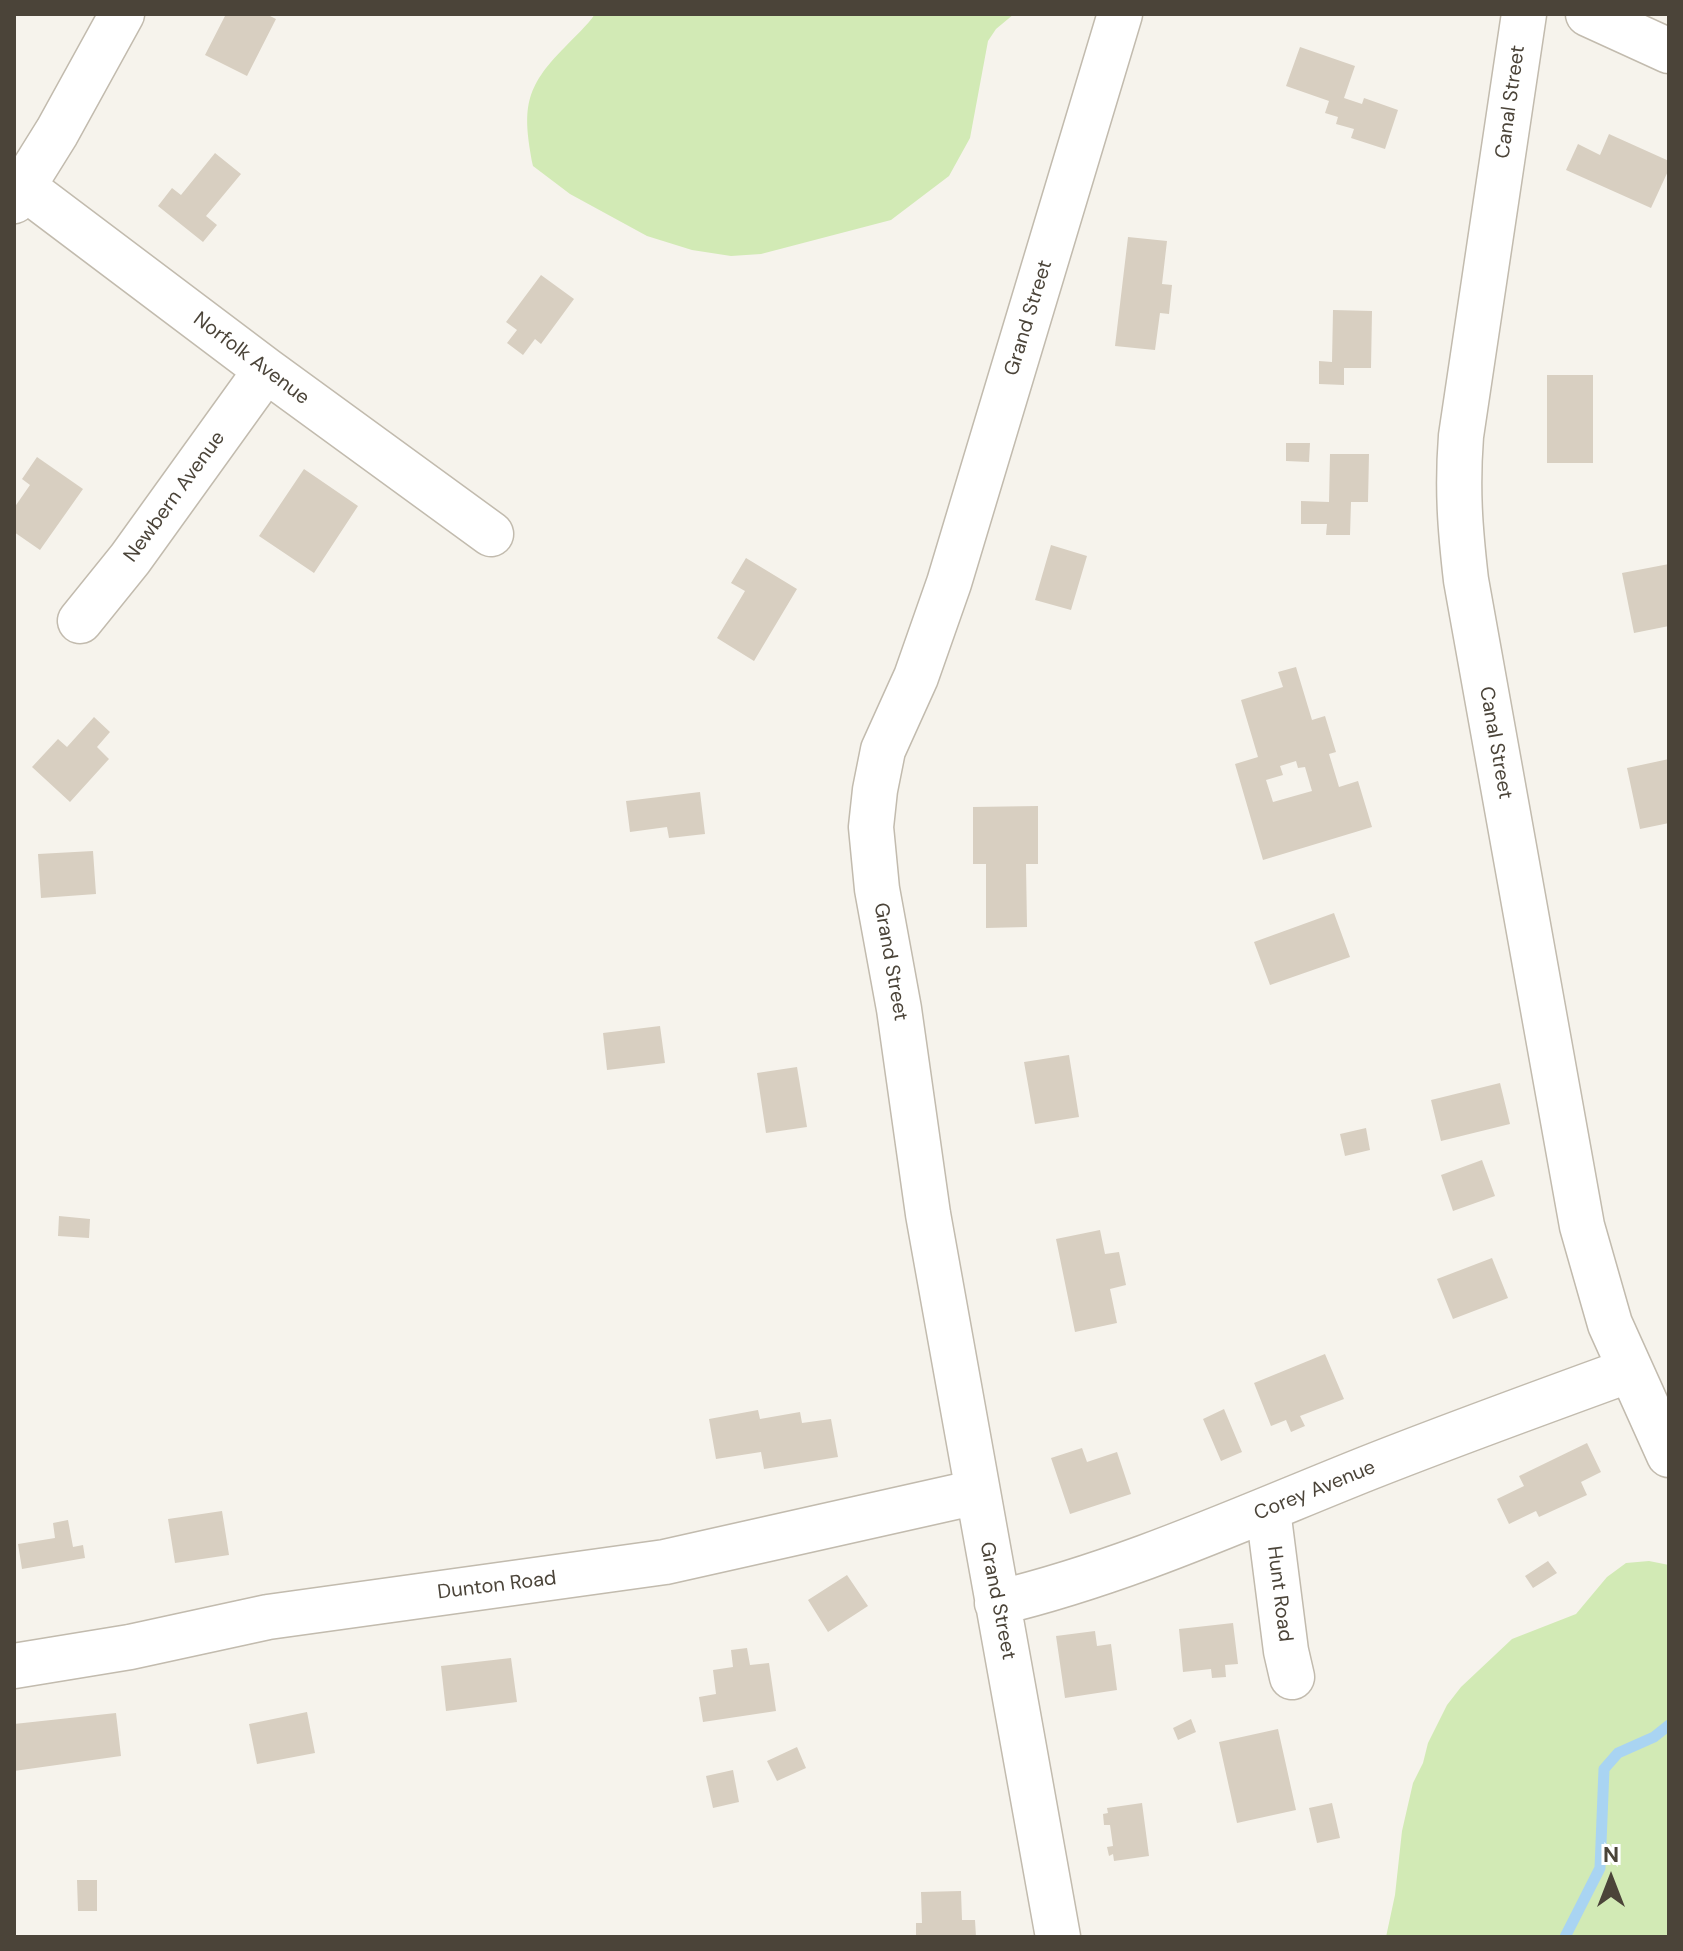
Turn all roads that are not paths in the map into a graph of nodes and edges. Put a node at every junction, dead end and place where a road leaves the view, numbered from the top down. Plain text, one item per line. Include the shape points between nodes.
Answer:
1 (122, 14) edge
2 (1120, 14) edge
3 (1524, 14) edge
4 (1588, 14) edge
5 (1669, 51) edge
6 (17, 189) edge
7 (266, 370) junction
8 (491, 534) dead end
9 (80, 621) dead end
10 (1630, 1370) junction
11 (1669, 1455) edge
12 (977, 1492) junction
13 (1268, 1510) junction
14 (997, 1603) junction
15 (14, 1666) edge
16 (1292, 1677) dead end
17 (1058, 1937) edge

1 - 6 street via 65,120
2 - 12 street, Grand Street via 949,583 883,750 872,808 877,889
3 - 10 street, Canal Street via 1461,436 1457,501 1466,580 1570,1167 1595,1275
4 - 5 street
6 - 7 street, Norfolk Avenue
7 - 8 street, Norfolk Avenue
7 - 9 street, Newbern Avenue
10 - 11 street, Canal Street
10 - 13 street, Corey Avenue
12 - 14 street, Grand Street
12 - 15 street, Dunton Road via 665,1562 268,1617
13 - 14 street, Corey Avenue via 1106,1573
13 - 16 street, Hunt Road
14 - 17 street, Grand Street

